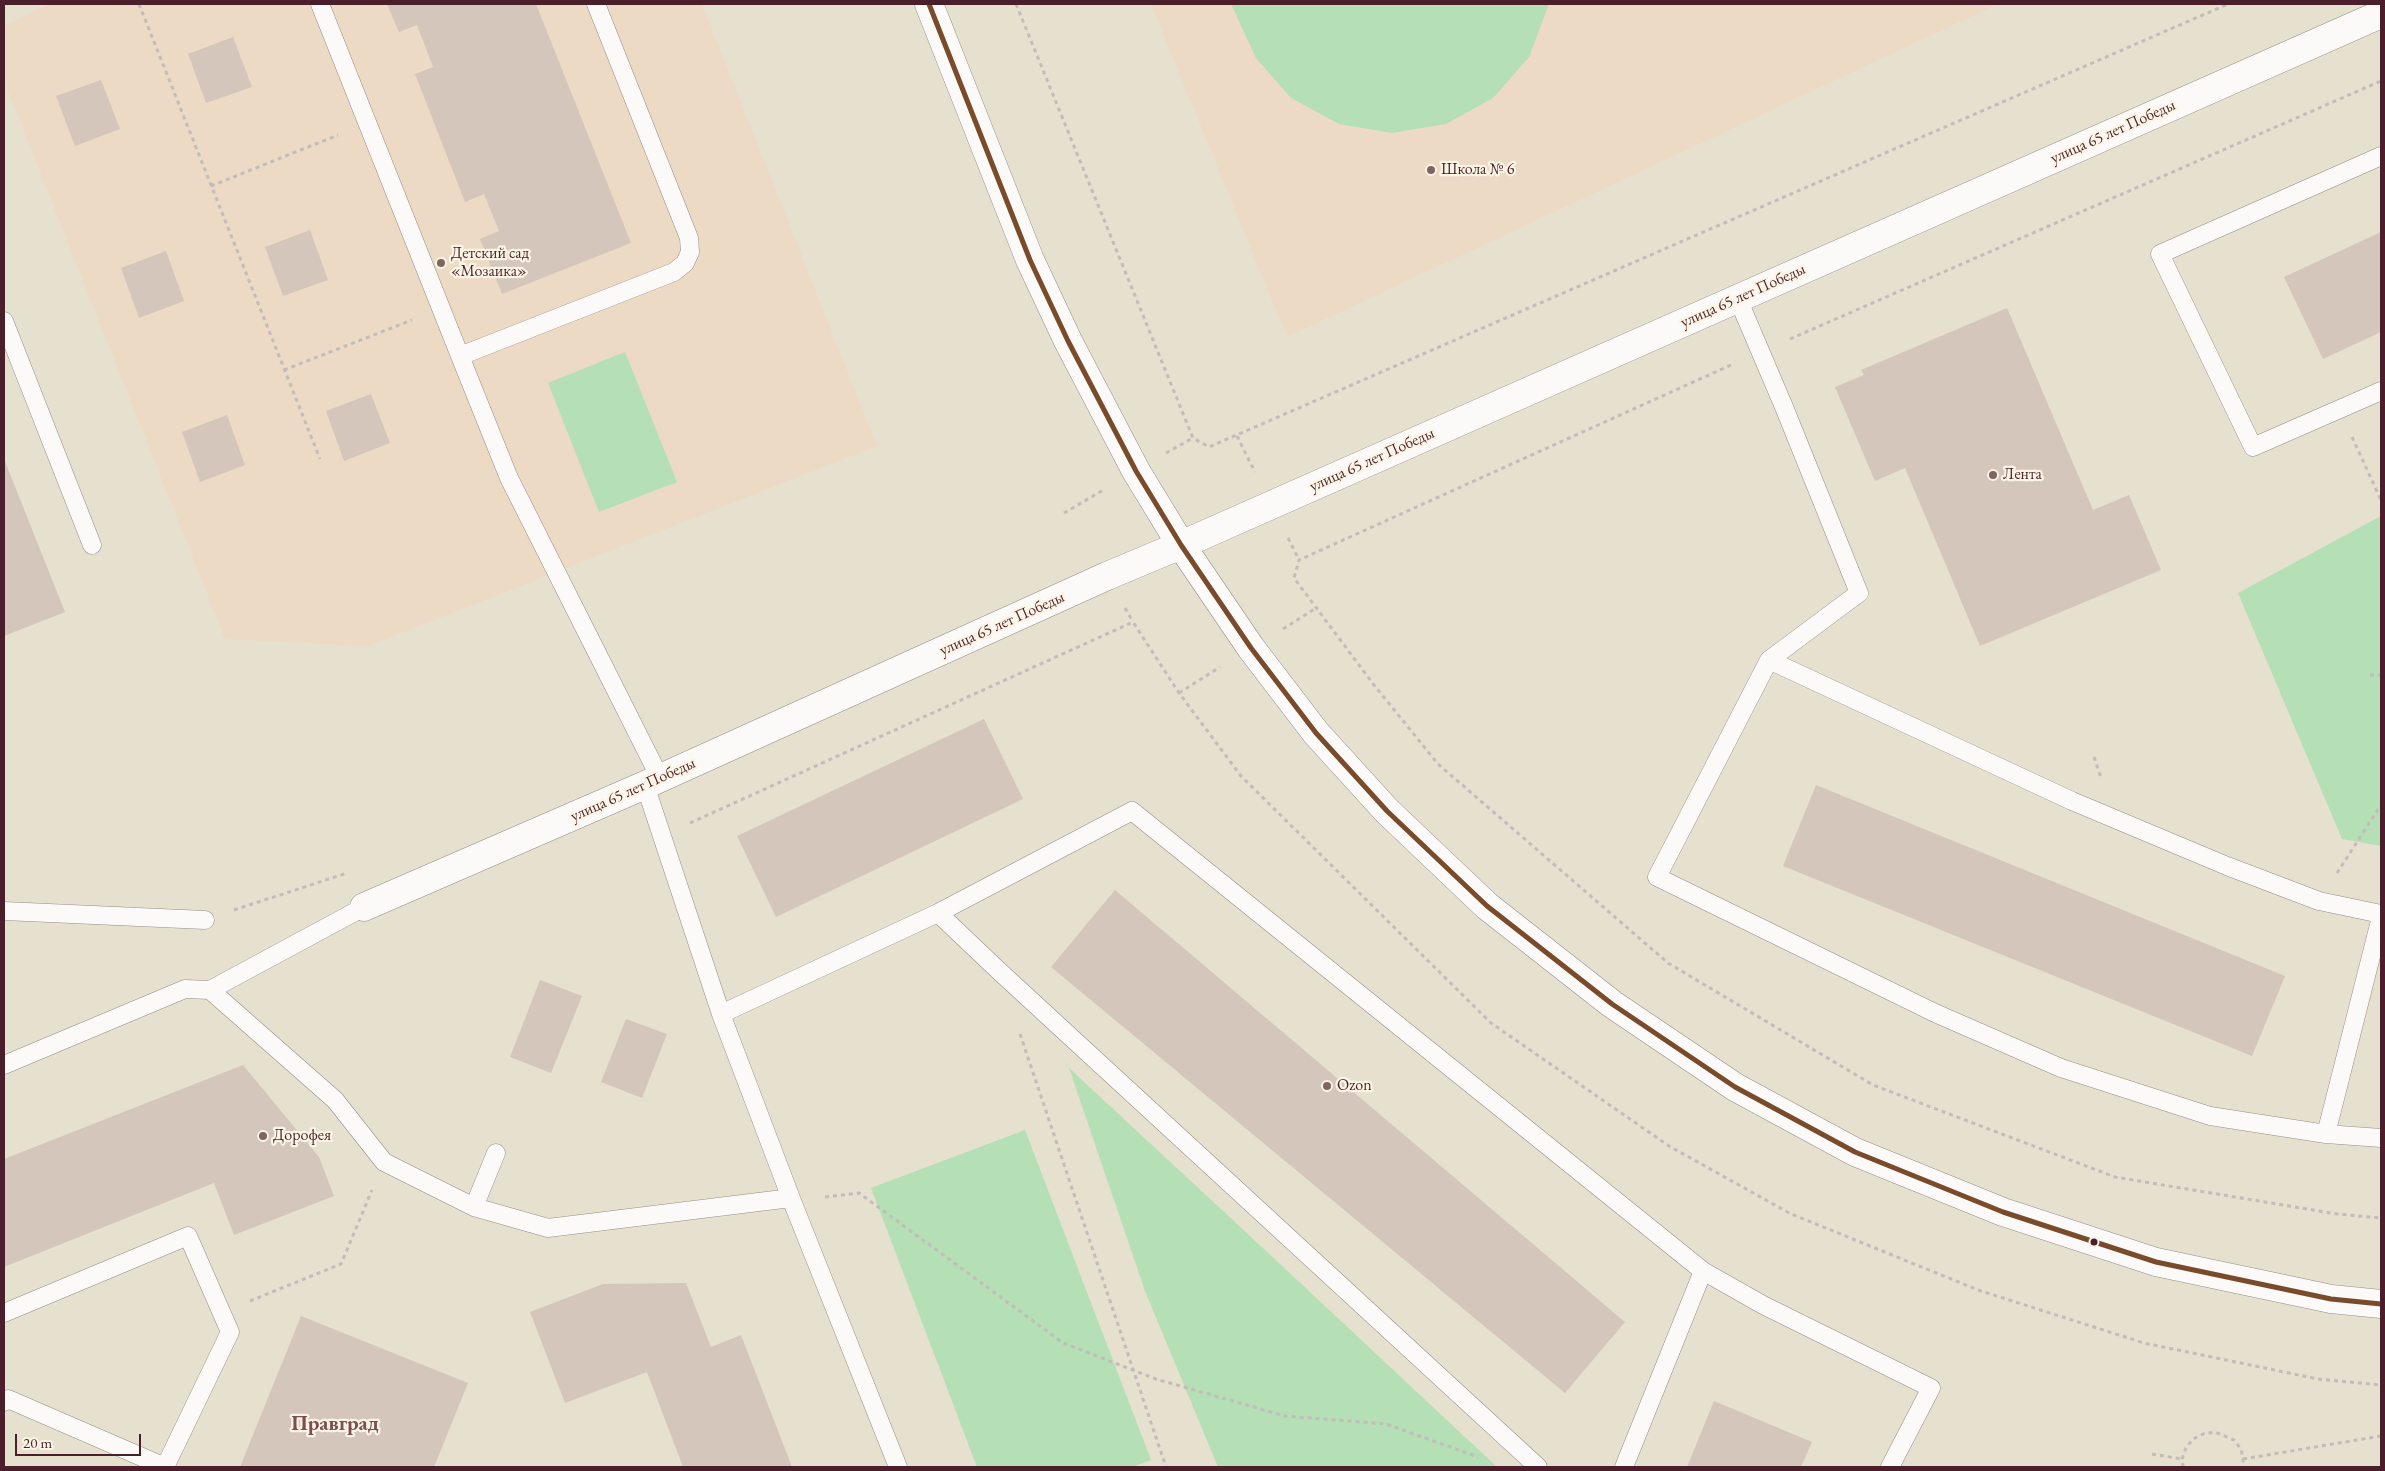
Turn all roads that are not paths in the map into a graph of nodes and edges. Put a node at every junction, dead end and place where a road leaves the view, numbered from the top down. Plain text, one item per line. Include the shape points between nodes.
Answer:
1 (320, 4) edge
2 (596, 4) edge
3 (929, 4) edge
4 (2381, 14) edge
5 (2381, 156) edge
6 (1738, 299) junction
7 (4, 322) edge
8 (460, 356) junction
9 (2381, 391) edge
10 (92, 545) dead end
11 (1181, 545) junction
12 (1769, 660) junction
13 (653, 781) junction
14 (364, 907) joint
15 (4, 911) edge
16 (938, 913) junction
17 (2381, 916) edge
18 (205, 920) road end
19 (210, 990) junction
20 (722, 1014) junction
21 (4, 1066) edge
22 (2326, 1134) junction
23 (2381, 1138) edge
24 (496, 1153) dead end
25 (791, 1200) junction
26 (474, 1207) junction
27 (1703, 1271) junction
28 (2381, 1304) edge
29 (4, 1313) edge
30 (4, 1402) edge
31 (165, 1467) edge
32 (898, 1467) edge
33 (1538, 1467) edge
34 (1624, 1467) edge
35 (1890, 1467) edge

1 - 8 lane
2 - 8 lane via 689,238 690,252 685,263 674,272
3 - 11 street via 1034,269 1136,471
4 - 6 street, улица 65 лет Победы
5 - 9 lane via 2160,254 2253,447
6 - 11 street, улица 65 лет Победы
6 - 12 lane via 1859,593
7 - 10 lane
8 - 13 lane via 508,478
11 - 13 street, улица 65 лет Победы
11 - 28 street via 1251,648 1316,732 1387,811 1487,906 1612,1004 1735,1087 1855,1152 2003,1212 2156,1262 2331,1299
12 - 17 lane via 2072,801 2227,866 2320,901
12 - 22 lane via 1657,876 1935,1014 2061,1068 2210,1116
13 - 14 street, улица 65 лет Победы
13 - 20 lane via 662,835
14 - 19 lane
15 - 18 lane
16 - 20 lane
16 - 27 lane via 1132,811
16 - 33 lane
17 - 22 lane
19 - 21 lane via 185,989
19 - 26 lane via 335,1100 384,1162
20 - 25 lane
22 - 23 lane
24 - 26 lane
25 - 26 lane via 548,1228
25 - 32 lane
27 - 34 lane
27 - 35 lane via 1763,1305 1931,1388
29 - 31 lane via 188,1236 230,1332
30 - 31 lane via 8,1399

